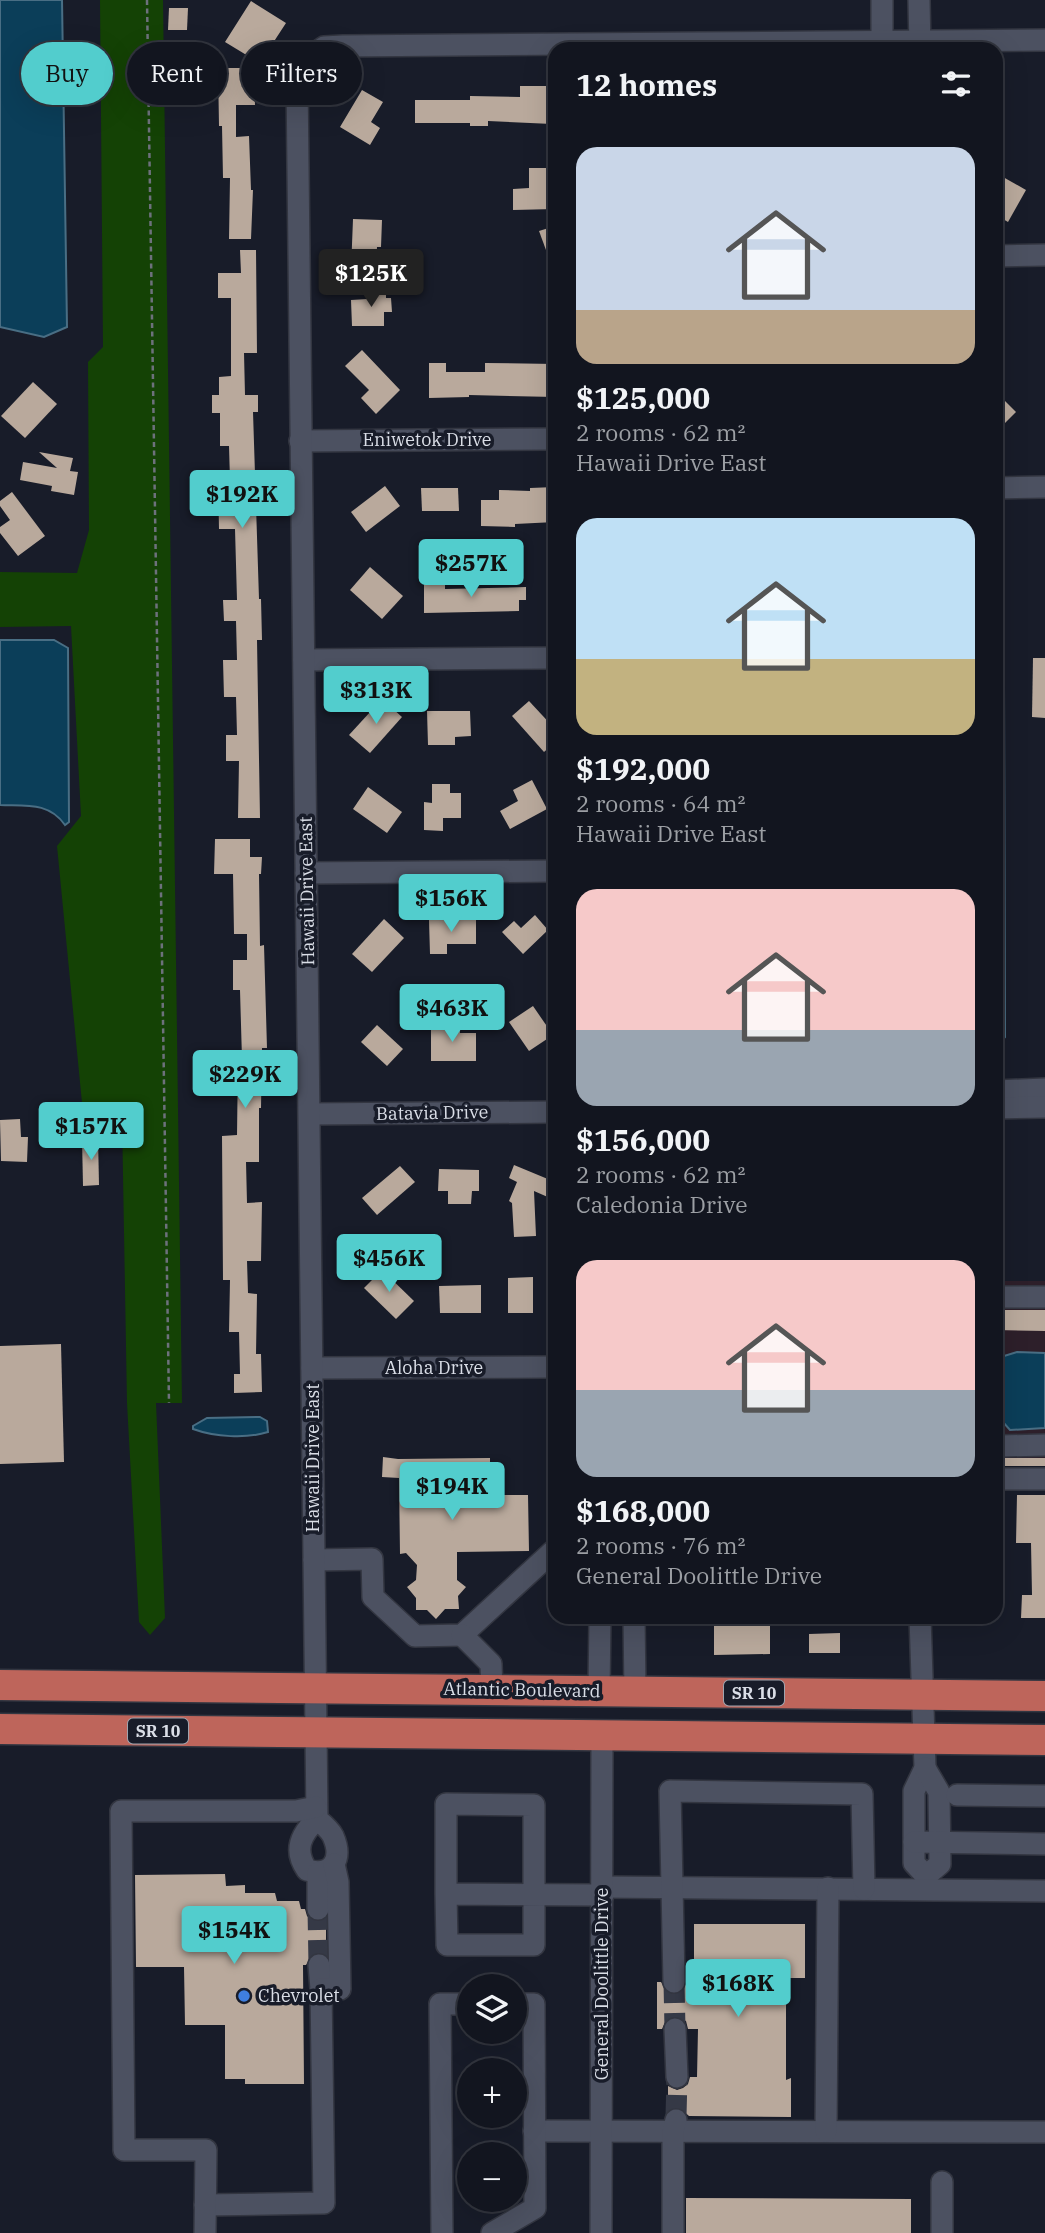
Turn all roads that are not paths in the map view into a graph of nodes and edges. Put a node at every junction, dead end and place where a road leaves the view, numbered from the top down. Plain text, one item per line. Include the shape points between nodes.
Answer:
1 (882, 0) edge
2 (919, 0) edge
3 (1045, 40) edge
4 (882, 42) edge
5 (920, 42) edge
6 (995, 42) edge
7 (548, 46) edge
8 (1045, 255) edge
9 (1003, 256) edge
10 (548, 439) edge
11 (300, 441) junction
12 (1045, 487) edge
13 (1003, 488) edge
14 (548, 658) edge
15 (304, 660) junction
16 (548, 872) edge
17 (306, 873) junction
18 (1045, 1089) edge
19 (1003, 1091) edge
20 (1045, 1107) edge
21 (1003, 1108) edge
22 (548, 1111) edge
23 (310, 1114) junction
24 (1003, 1297) edge
25 (1045, 1297) edge
26 (312, 1367) junction
27 (548, 1367) edge
28 (1045, 1445) edge
29 (1003, 1446) edge
30 (1003, 1479) edge
31 (1045, 1479) edge
32 (548, 1556) edge
33 (314, 1560) junction
34 (600, 1624) edge
35 (634, 1624) edge
36 (920, 1624) edge
37 (462, 1635) junction
38 (0, 1685) edge
39 (315, 1688) junction
40 (492, 1690) junction
41 (599, 1691) junction
42 (635, 1692) junction
43 (921, 1694) junction
44 (1045, 1696) edge
45 (0, 1729) edge
46 (316, 1733) junction
47 (602, 1736) junction
48 (925, 1738) junction
49 (1045, 1740) edge
50 (925, 1768) junction
51 (957, 1795) dead end
52 (1045, 1796) edge
53 (317, 1813) junction
54 (914, 1842) junction
55 (940, 1842) junction
56 (1045, 1844) edge
57 (326, 1869) junction
58 (926, 1883) junction
59 (673, 1887) junction
60 (828, 1888) junction
61 (864, 1889) junction
62 (603, 1891) junction
63 (1045, 1891) edge
64 (446, 1894) junction
65 (534, 1895) junction
66 (318, 1909) tunnel mouth
67 (319, 1965) tunnel mouth
68 (674, 1982) tunnel mouth
69 (331, 1989) junction
70 (457, 2004) edge
71 (527, 2004) edge
72 (675, 2029) tunnel mouth
73 (677, 2077) tunnel mouth
74 (675, 2124) junction
75 (534, 2131) junction
76 (601, 2131) junction
77 (826, 2131) junction
78 (1045, 2132) edge
79 (942, 2182) dead end
80 (205, 2204) junction
81 (205, 2233) edge
82 (442, 2233) edge
83 (492, 2233) edge
84 (601, 2233) edge
85 (673, 2233) edge
86 (942, 2233) edge

1 - 4 street
2 - 5 street
3 - 6 street
7 - 11 street, Hawaii Drive East via 324,47 301,63 297,80
8 - 9 street
10 - 11 street, Eniwetok Drive
11 - 15 street, Hawaii Drive East
12 - 13 street
14 - 15 street
15 - 17 street, Hawaii Drive East
16 - 17 street
17 - 23 street, Hawaii Drive East
18 - 19 street
20 - 21 street
22 - 23 street, Batavia Drive
23 - 26 street, Hawaii Drive East
24 - 25 street
26 - 27 street, Aloha Drive
26 - 33 street, Hawaii Drive East
28 - 29 street
30 - 31 street
32 - 37 street
33 - 37 street via 372,1559 373,1597 415,1636
33 - 39 street, Hawaii Drive East
34 - 41 street
35 - 42 street
36 - 43 street
37 - 40 street via 491,1664
38 - 39 highway, Atlantic Boulevard / SR 10
39 - 40 highway, Atlantic Boulevard / SR 10
39 - 46 street, Hawaii Drive East
40 - 41 highway, Atlantic Boulevard / SR 10
41 - 42 highway, Atlantic Boulevard / SR 10
42 - 43 highway, Atlantic Boulevard / SR 10
43 - 44 highway, Atlantic Boulevard / SR 10
43 - 48 street
45 - 46 highway, SR 10
46 - 47 highway, SR 10
46 - 53 street, Hawaii Drive East
47 - 48 highway, SR 10
47 - 62 street, General Doolittle Drive
48 - 49 highway, SR 10
48 - 50 street
50 - 54 street via 915,1791
50 - 55 street via 939,1792
51 - 52 street
53 - 57 street via 332,1833 337,1850
53 - 57 street via 304,1832 301,1861 307,1870
53 - 80 street via 121,1811 124,2150 206,2150
54 - 55 street
54 - 58 street via 914,1863
55 - 56 street
55 - 58 street via 940,1864
57 - 66 street
57 - 69 street via 338,1882
58 - 61 street
58 - 63 street
59 - 60 street
59 - 61 street via 670,1791 862,1794
59 - 62 street
59 - 68 street
60 - 61 street
60 - 77 street
62 - 65 street
62 - 76 street, General Doolittle Drive
64 - 65 street
64 - 65 street via 447,1945 534,1945
64 - 65 street via 446,1804 534,1805
67 - 69 street
69 - 80 street via 324,2203
70 - 82 street via 440,2004
71 - 75 street via 534,2004
72 - 73 street
74 - 76 street
74 - 77 street
74 - 85 street
75 - 76 street
75 - 83 street via 535,2208
76 - 84 street, General Doolittle Drive
77 - 78 street
79 - 86 street
80 - 81 street

